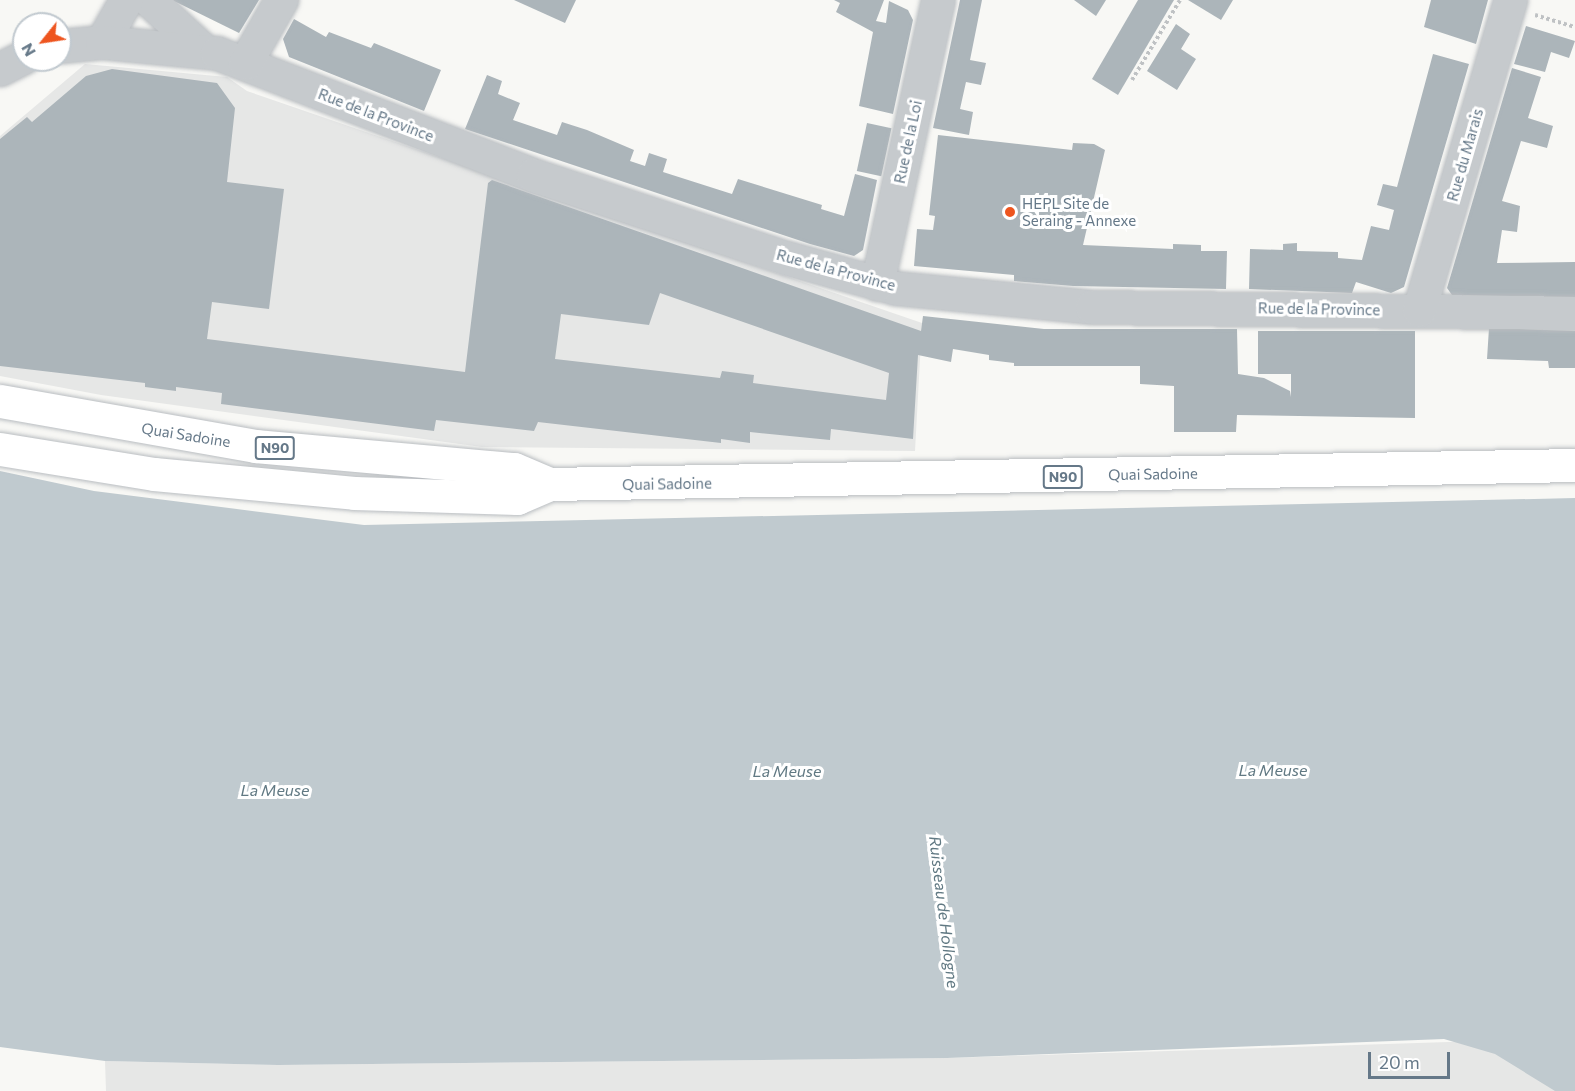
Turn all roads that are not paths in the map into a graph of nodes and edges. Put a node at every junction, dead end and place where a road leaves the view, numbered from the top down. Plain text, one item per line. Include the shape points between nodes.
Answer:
1 (126, 0) edge
2 (149, 0) edge
3 (281, 0) edge
4 (938, 0) edge
5 (1509, 3) edge
6 (102, 42) junction
7 (72, 45) edge
8 (204, 51) junction
9 (245, 63) junction
10 (878, 284) junction
11 (1419, 310) junction
12 (1575, 313) edge
13 (0, 401) edge
14 (0, 449) edge
15 (1575, 465) edge
16 (550, 484) junction

1 - 6 street
2 - 8 street, Rue de la Province
3 - 9 street
4 - 10 street, Rue de la Loi
5 - 11 street, Rue du Marais
6 - 7 street, Rue de la Province
6 - 8 street, Rue de la Province
8 - 9 street, Rue de la Province
9 - 10 street, Rue de la Province via 533,175
10 - 11 street, Rue de la Province via 1036,304
11 - 12 street, Rue de la Province
13 - 16 main road, Quai Sadoine / N90 via 255,446 514,469
14 - 16 main road, Quai Sadoine / N90 via 154,474 354,493 517,498
15 - 16 main road, Quai Sadoine / N90

